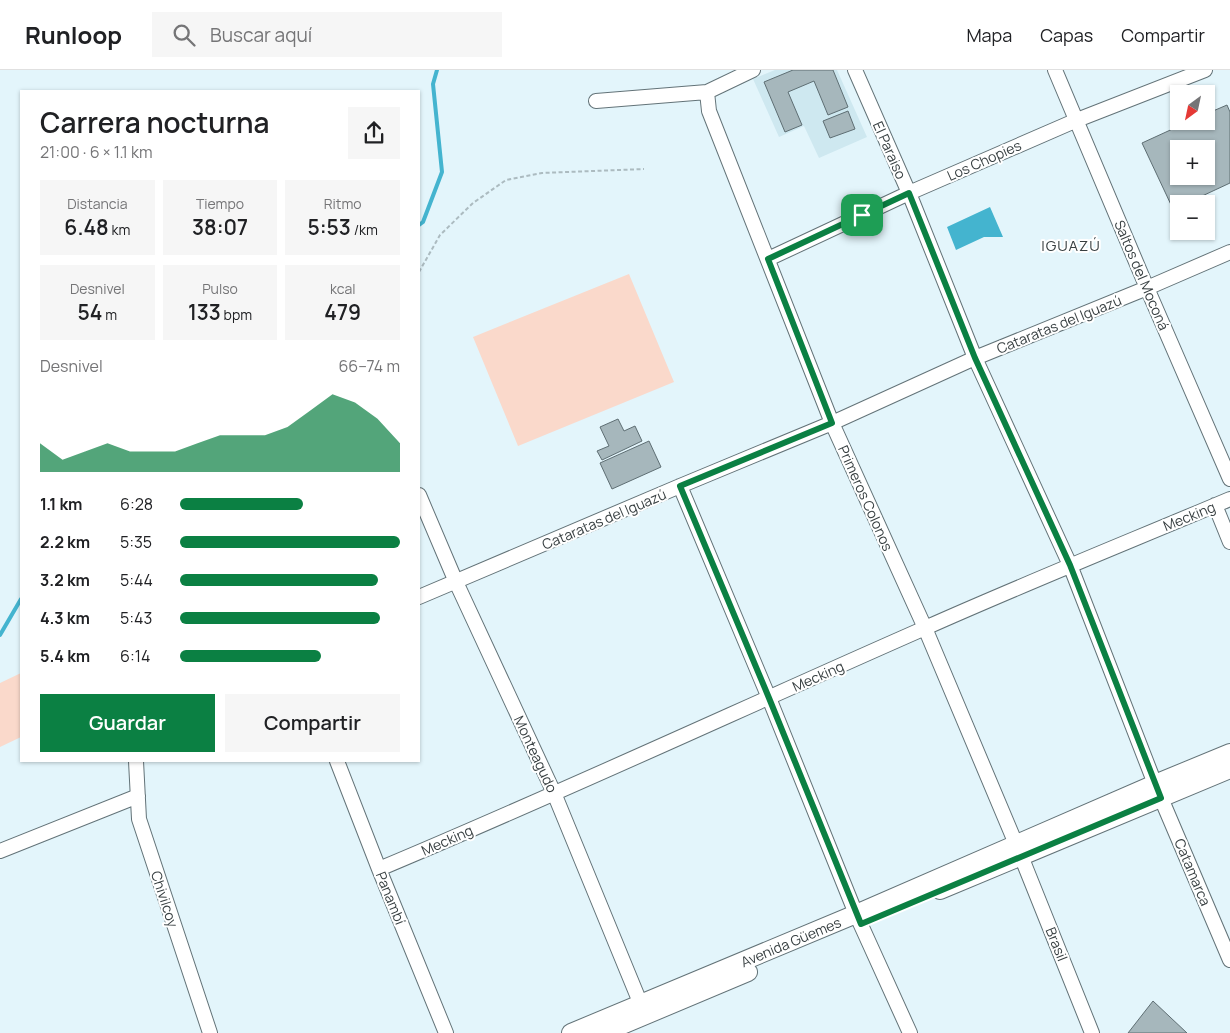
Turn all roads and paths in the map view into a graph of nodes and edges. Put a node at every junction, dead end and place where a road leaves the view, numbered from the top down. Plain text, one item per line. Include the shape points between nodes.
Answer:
1 (753, 70) edge
2 (855, 70) edge
3 (1055, 70) edge
4 (1205, 70) edge
5 (707, 92) junction
6 (596, 101) dead end
7 (1077, 120) junction
8 (644, 169) dead end
9 (909, 193) junction
10 (1230, 252) edge
11 (768, 259) junction
12 (420, 270) edge
13 (1147, 288) junction
14 (975, 358) junction
15 (832, 423) junction
16 (1230, 479) edge
17 (680, 486) junction
18 (420, 497) edge
19 (1230, 499) edge
20 (1215, 505) junction
21 (1230, 542) edge
22 (1070, 565) junction
23 (456, 582) junction
24 (420, 597) edge
25 (925, 628) junction
26 (769, 698) junction
27 (1230, 753) edge
28 (136, 762) edge
29 (337, 762) edge
30 (1230, 769) edge
31 (1158, 791) junction
32 (554, 794) junction
33 (138, 796) junction
34 (1019, 850) junction
35 (0, 851) edge
36 (379, 869) junction
37 (858, 919) junction
38 (1230, 960) edge
39 (643, 1010) junction
40 (210, 1033) edge
41 (446, 1033) edge
42 (571, 1033) edge
43 (603, 1033) edge
44 (910, 1033) edge
45 (1092, 1033) edge

1 - 5 street
2 - 9 street, El Paraiso
3 - 7 street, Saltos del Moconá
4 - 7 street, Los Chopies
5 - 6 street
5 - 11 street, Primeros Colonos via 709,111
7 - 9 street, Los Chopies
7 - 13 street, Saltos del Moconá
8 - 12 path via 542,173 506,180 473,203 440,235
9 - 11 street, Los Chopies
9 - 14 street, El Paraiso
10 - 13 street, Cataratas del Iguazú
11 - 15 street, Primeros Colonos
13 - 14 street, Cataratas del Iguazú
13 - 16 street, Saltos del Moconá
14 - 15 street, Cataratas del Iguazú
14 - 22 street, El Paraiso
15 - 17 street, Cataratas del Iguazú
15 - 25 street, Primeros Colonos
17 - 23 street, Cataratas del Iguazú
17 - 26 street
18 - 23 street, Monteagudo
19 - 20 street, Mecking
20 - 21 street
20 - 22 street, Mecking
22 - 25 street, Mecking
22 - 31 street, El Paraiso
23 - 24 street, Cataratas del Iguazú
23 - 32 street, Monteagudo
25 - 26 street, Mecking
25 - 34 street, Primeros Colonos
26 - 32 street, Mecking
26 - 37 street
27 - 31 main road, Avenida Güemes
28 - 33 street, Chivilcoy
29 - 36 street, Panambí
30 - 31 main road, Avenida Güemes
31 - 34 main road, Avenida Güemes
31 - 38 street, Catamarca
32 - 36 street, Mecking
32 - 39 street, Monteagudo
33 - 35 street
33 - 40 street, Chivilcoy via 139,819
34 - 37 main road, Avenida Güemes
34 - 45 street, Brasil
36 - 41 street, Panambí
37 - 39 main road, Avenida Güemes
37 - 44 street
39 - 42 main road, Avenida Güemes
39 - 43 main road, Avenida Güemes

